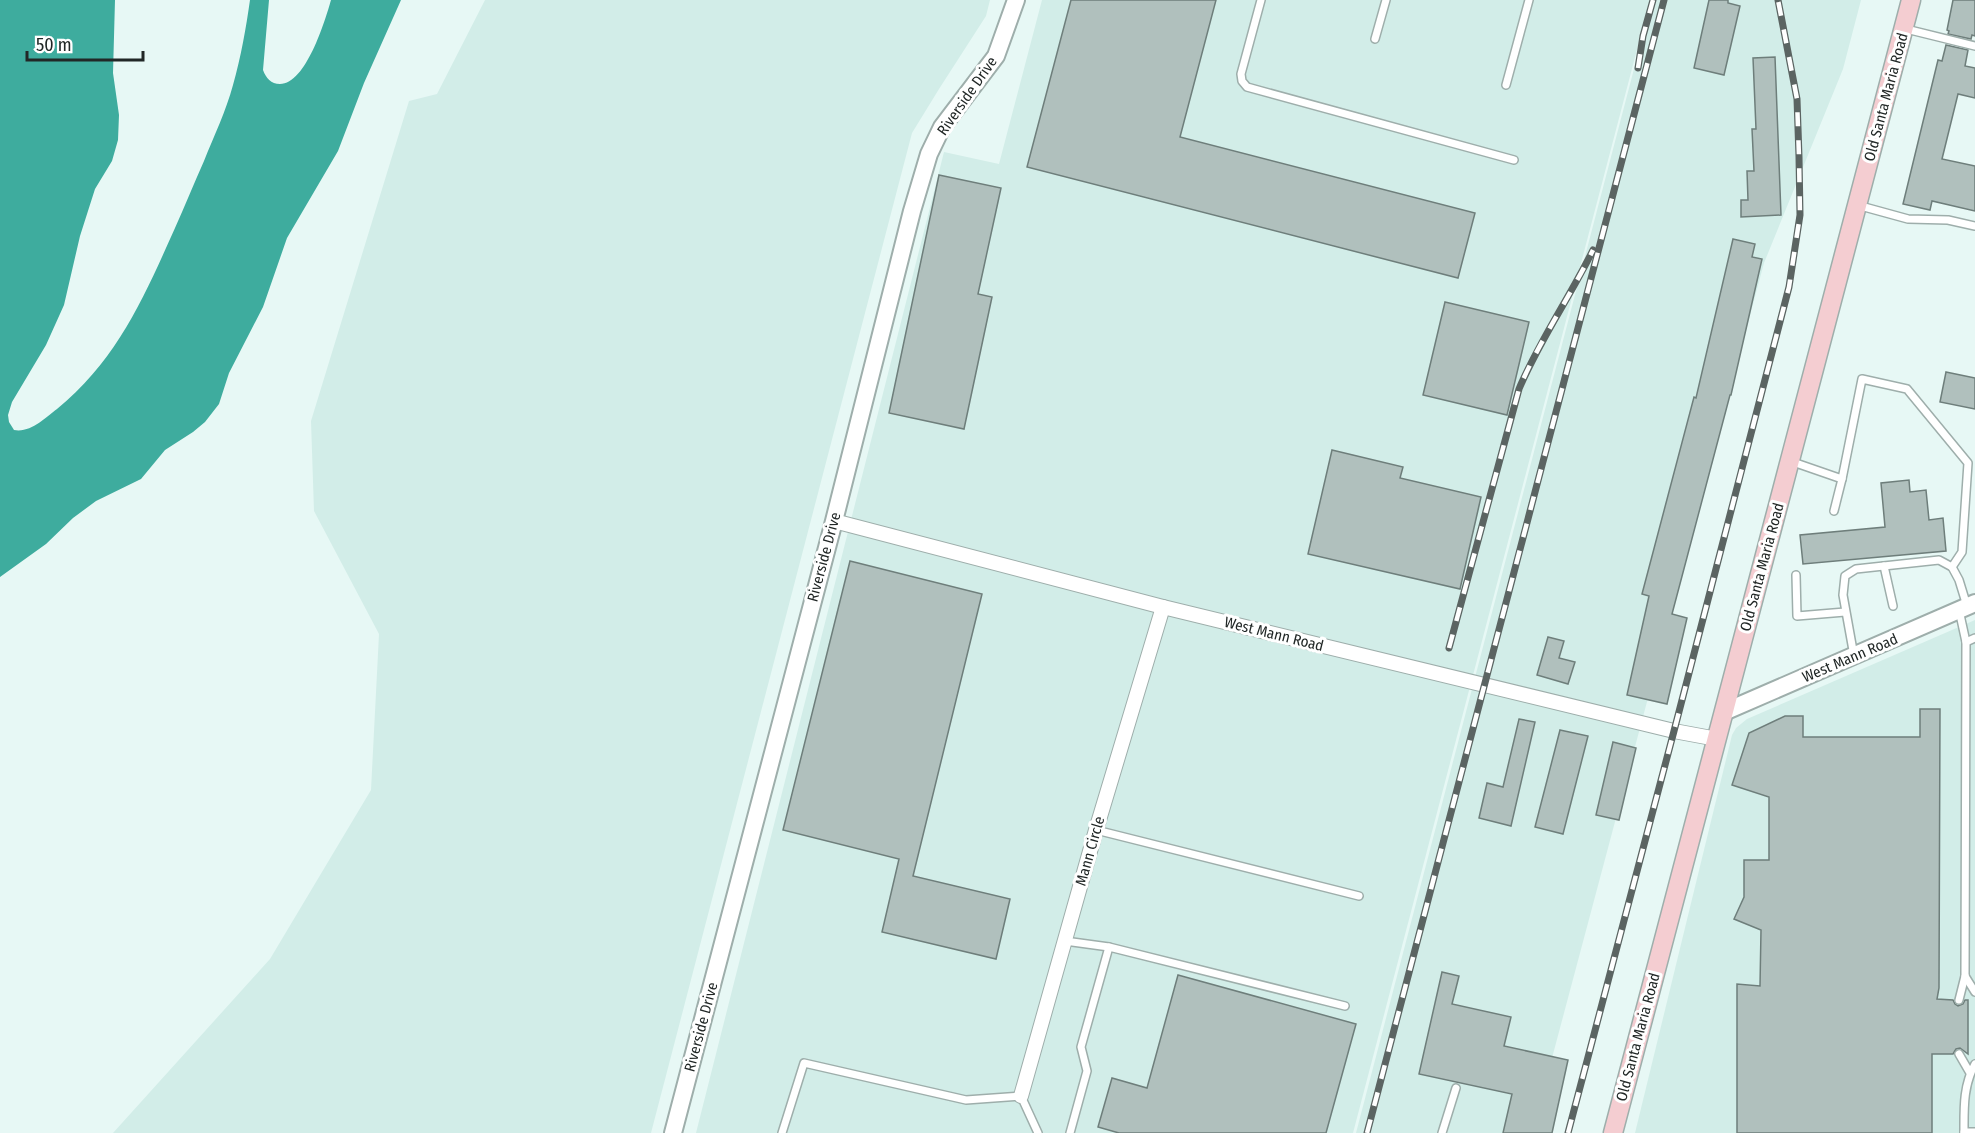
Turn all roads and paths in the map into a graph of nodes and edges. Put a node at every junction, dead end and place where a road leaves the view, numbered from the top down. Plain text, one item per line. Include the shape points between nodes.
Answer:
1 (1016, 0) edge
2 (1261, 0) edge
3 (1386, 0) edge
4 (1529, 0) edge
5 (1911, 0) edge
6 (1904, 28) junction
7 (1375, 39) dead end
8 (1975, 46) edge
9 (1506, 85) dead end
10 (1514, 160) dead end
11 (1857, 205) junction
12 (1975, 226) edge
13 (1790, 461) junction
14 (1842, 478) junction
15 (1834, 512) dead end
16 (834, 521) junction
17 (1884, 566) junction
18 (1952, 567) junction
19 (1796, 574) dead end
20 (1893, 606) dead end
21 (1163, 607) junction
22 (1967, 607) edge
23 (1845, 612) junction
24 (1975, 638) edge
25 (1966, 642) junction
26 (1854, 656) junction
27 (1724, 712) junction
28 (1717, 739) junction
29 (1966, 743) junction
30 (1975, 743) edge
31 (1096, 830) junction
32 (1359, 896) dead end
33 (1065, 941) junction
34 (1109, 947) junction
35 (1965, 976) junction
36 (1975, 992) edge
37 (1959, 1000) dead end
38 (1344, 1006) dead end
39 (1959, 1054) dead end
40 (1975, 1064) edge
41 (1970, 1073) junction
42 (1456, 1088) dead end
43 (1021, 1096) junction
44 (1964, 1132) edge
45 (1975, 1132) edge
46 (673, 1133) edge
47 (782, 1133) edge
48 (1038, 1133) edge
49 (1070, 1133) edge
50 (1442, 1133) edge
51 (1613, 1133) edge

1 - 16 street, Riverside Drive via 996,56 942,127 929,154
2 - 10 lane via 1241,74 1247,87
3 - 7 lane
4 - 9 lane
5 - 6 main road, Old Santa Maria Road
6 - 8 lane
6 - 11 main road, Old Santa Maria Road
11 - 12 lane via 1908,219 1948,220
11 - 13 main road, Old Santa Maria Road
13 - 14 lane
13 - 27 main road, Old Santa Maria Road
14 - 15 lane
14 - 18 lane via 1862,379 1907,389 1968,463 1962,552
16 - 21 street, West Mann Road
16 - 46 street, Riverside Drive
17 - 18 lane via 1939,560
17 - 20 lane
17 - 23 lane via 1856,569 1845,576
18 - 22 lane
19 - 23 lane via 1797,616
21 - 28 street, West Mann Road
21 - 31 street, Mann Circle
22 - 25 lane
22 - 26 street, West Mann Road
23 - 26 lane
24 - 25 lane
25 - 29 lane
26 - 27 street, West Mann Road
27 - 28 main road, Old Santa Maria Road
28 - 51 main road, Old Santa Maria Road
29 - 30 lane
29 - 35 lane
31 - 32 lane
31 - 33 street, Mann Circle
33 - 34 lane
33 - 43 street, Mann Circle
34 - 38 lane
34 - 49 lane via 1081,1047 1087,1071
35 - 36 lane
35 - 37 lane
39 - 41 lane
40 - 41 lane
41 - 44 lane via 1964,1094
42 - 50 lane
43 - 47 lane via 966,1100 804,1063
43 - 48 lane
44 - 45 lane

